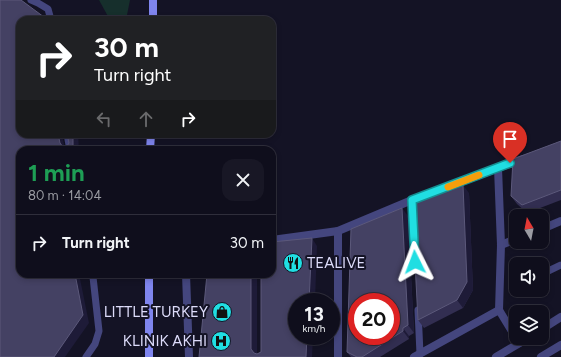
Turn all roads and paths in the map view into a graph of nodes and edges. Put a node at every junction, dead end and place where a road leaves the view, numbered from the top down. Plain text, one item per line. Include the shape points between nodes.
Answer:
1 (31, 0) edge
2 (153, 0) edge
3 (50, 16) edge
4 (153, 16) edge
5 (533, 154) edge
6 (498, 168) junction
7 (561, 221) edge
8 (549, 226) edge
9 (338, 231) junction
10 (276, 239) edge
11 (509, 242) edge
12 (501, 245) junction
13 (561, 265) edge
14 (549, 271) edge
15 (93, 278) edge
16 (149, 278) edge
17 (186, 278) edge
18 (417, 300) edge
19 (499, 310) junction
20 (561, 317) edge
21 (549, 325) edge
22 (509, 326) edge
23 (516, 345) edge
24 (561, 345) edge
25 (417, 356) edge
26 (86, 357) edge
27 (149, 357) edge
28 (189, 357) edge
29 (338, 357) edge
30 (496, 357) edge
31 (541, 357) edge

1 - 3 lane via 48,9
2 - 4 street
5 - 6 street
6 - 9 street via 413,204
6 - 12 street
7 - 8 street
9 - 10 street
9 - 29 street
11 - 12 street
12 - 19 street
13 - 14 lane
15 - 26 lane via 99,331 95,344
16 - 27 street
17 - 28 street
18 - 25 lane
19 - 22 street
19 - 25 street
20 - 21 street
23 - 30 street
24 - 31 street

